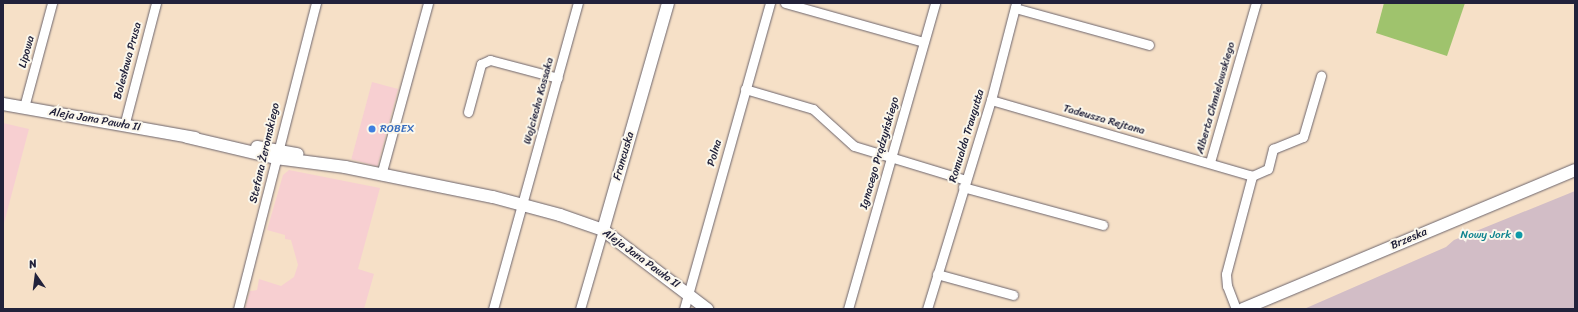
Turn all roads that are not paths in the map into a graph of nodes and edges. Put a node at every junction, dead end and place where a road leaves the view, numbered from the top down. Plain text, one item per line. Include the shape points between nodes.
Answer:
1 (52, 3) edge
2 (156, 3) edge
3 (316, 3) edge
4 (428, 3) edge
5 (578, 3) edge
6 (668, 3) edge
7 (770, 3) edge
8 (784, 3) edge
9 (935, 3) edge
10 (1256, 3) edge
11 (1015, 5) edge
12 (924, 42) junction
13 (1149, 45) dead end
14 (1321, 76) dead end
15 (558, 78) junction
16 (746, 89) junction
17 (991, 100) junction
18 (3, 104) edge
19 (24, 107) junction
20 (468, 112) dead end
21 (124, 126) junction
22 (277, 154) junction
23 (892, 156) junction
24 (1210, 162) junction
25 (1575, 170) edge
26 (381, 174) junction
27 (1252, 176) junction
28 (964, 184) junction
29 (523, 204) junction
30 (1102, 224) dead end
31 (603, 230) junction
32 (937, 274) junction
33 (688, 293) junction
34 (1012, 295) dead end
35 (238, 309) edge
36 (493, 309) edge
37 (580, 309) edge
38 (684, 309) edge
39 (708, 309) edge
40 (848, 309) edge
41 (927, 309) edge
42 (1236, 309) edge
43 (1243, 309) edge

1 - 19 street, Lipowa
2 - 21 street, Bolesława Prusa
3 - 22 street, Stefana Żeromskiego
4 - 26 street
5 - 15 street, Wojciecha Kossaka
6 - 31 street, Francuska
7 - 16 street, Polna
8 - 12 street
9 - 12 street, Ignacego Prądzyńskiego
10 - 24 street, Alberta Chmielowskiego
11 - 13 street
11 - 17 street, Romualda Traugutta
12 - 23 street, Ignacego Prądzyńskiego
14 - 27 street via 1303,137 1273,149 1268,170
15 - 20 street via 490,60 481,64
15 - 29 street, Wojciecha Kossaka
16 - 23 street via 813,109 854,146
16 - 33 street, Polna
17 - 24 street, Tadeusza Rejtana
17 - 28 street, Romualda Traugutta
18 - 19 street, Aleja Jana Pawła II
19 - 21 street, Aleja Jana Pawła II
21 - 22 street, Aleja Jana Pawła II
22 - 26 street, Aleja Jana Pawła II
22 - 35 street, Stefana Żeromskiego
23 - 28 street
23 - 40 street, Ignacego Prądzyńskiego
24 - 27 street, Alberta Chmielowskiego
25 - 43 street, Brzeska
26 - 29 street, Aleja Jana Pawła II
27 - 42 street via 1226,279
28 - 30 street
28 - 32 street, Romualda Traugutta
29 - 31 street, Aleja Jana Pawła II
29 - 36 street
31 - 33 street, Aleja Jana Pawła II
31 - 37 street, Francuska
32 - 34 street
32 - 41 street, Romualda Traugutta
33 - 38 street, Polna
33 - 39 street, Aleja Jana Pawła II

